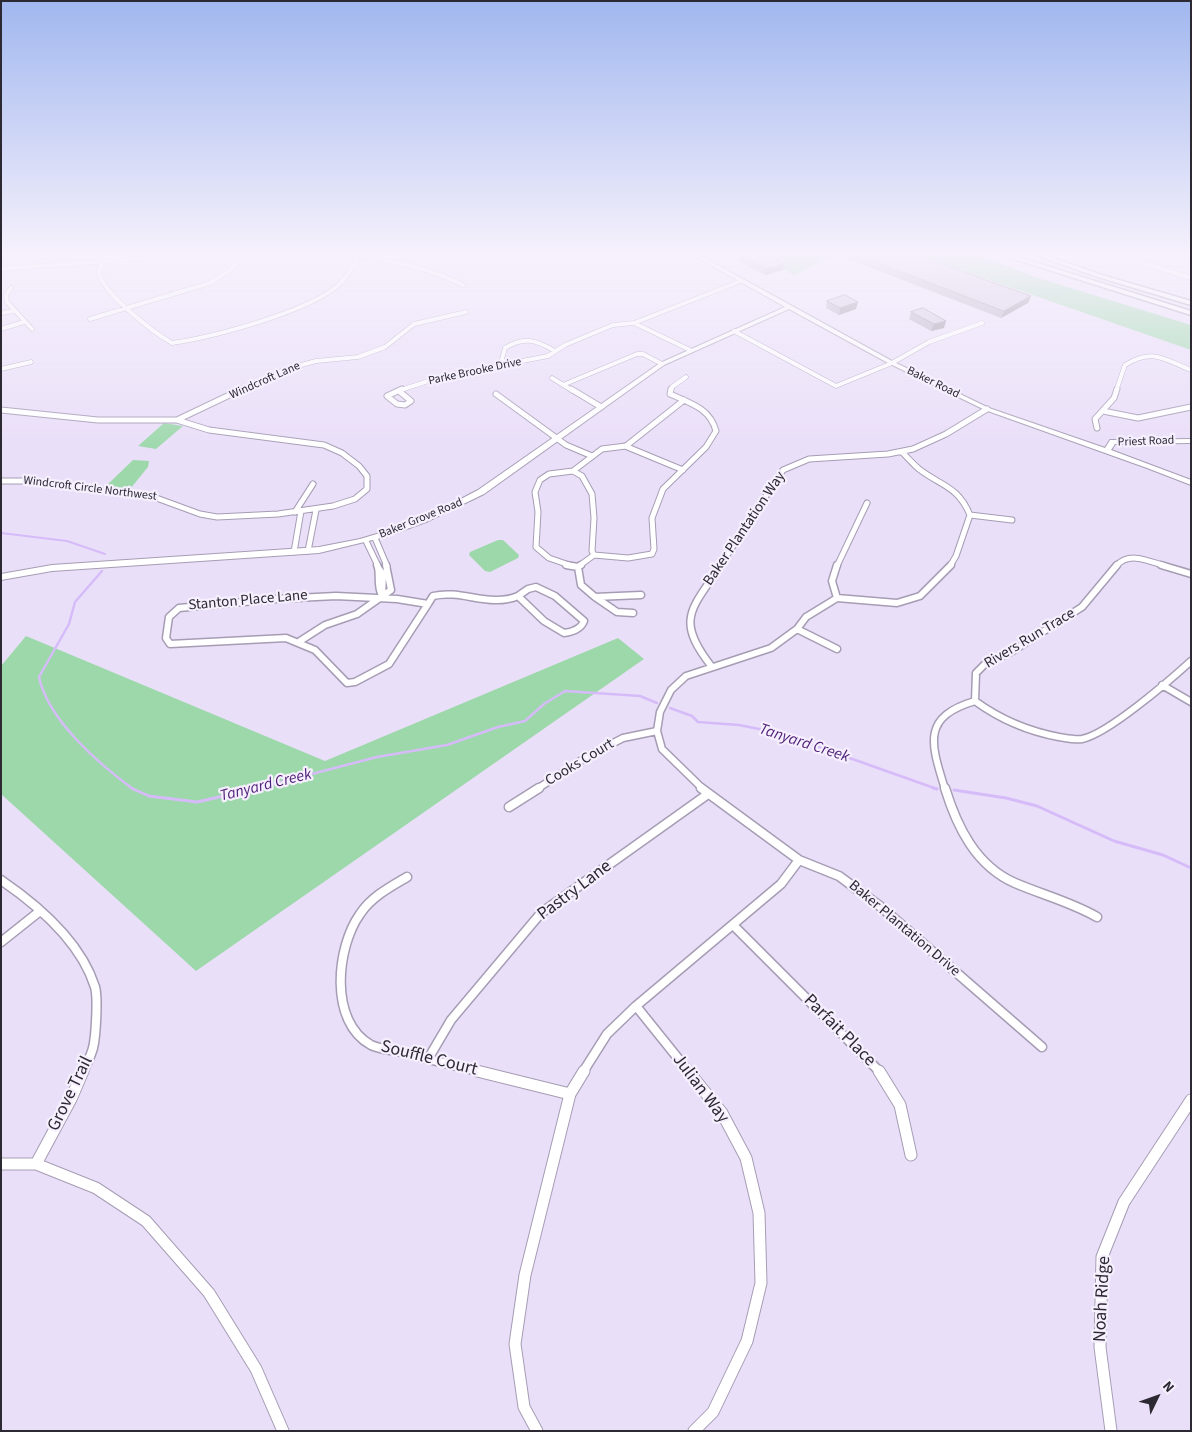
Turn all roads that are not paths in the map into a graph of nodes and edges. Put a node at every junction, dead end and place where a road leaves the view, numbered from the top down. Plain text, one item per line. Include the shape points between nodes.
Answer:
1 (21, 319) edge
2 (141, 319) edge
3 (260, 319) edge
4 (436, 319) edge
5 (645, 319) edge
6 (762, 319) edge
7 (811, 319) edge
8 (24, 322) junction
9 (634, 323) junction
10 (982, 323) dead end
11 (1, 329) edge
12 (32, 329) dead end
13 (734, 331) junction
14 (690, 350) junction
15 (554, 351) junction
16 (31, 362) dead end
17 (892, 363) junction
18 (662, 364) junction
19 (506, 366) junction
20 (1, 369) edge
21 (1191, 370) edge
22 (686, 377) dead end
23 (552, 378) dead end
24 (563, 385) junction
25 (399, 391) junction
26 (496, 394) dead end
27 (684, 400) junction
28 (1191, 407) edge
29 (601, 408) junction
30 (987, 409) junction
31 (1, 410) edge
32 (1103, 411) junction
33 (177, 420) junction
34 (1097, 428) dead end
35 (559, 438) junction
36 (1191, 440) edge
37 (625, 446) junction
38 (1106, 451) junction
39 (902, 452) junction
40 (594, 454) junction
41 (683, 470) junction
42 (573, 471) junction
43 (1, 481) edge
44 (1191, 483) edge
45 (313, 484) dead end
46 (867, 503) dead end
47 (316, 510) junction
48 (298, 511) junction
49 (970, 515) junction
50 (1012, 520) dead end
51 (375, 538) junction
52 (366, 541) junction
53 (308, 551) junction
54 (294, 552) junction
55 (594, 555) junction
56 (578, 567) junction
57 (1191, 574) edge
58 (1, 577) edge
59 (642, 595) dead end
60 (382, 596) junction
61 (518, 596) junction
62 (595, 597) junction
63 (837, 598) junction
64 (428, 604) junction
65 (633, 613) dead end
66 (797, 629) junction
67 (300, 641) junction
68 (837, 649) dead end
69 (1191, 661) edge
70 (712, 667) junction
71 (1162, 685) junction
72 (975, 700) junction
73 (1191, 702) edge
74 (657, 731) junction
75 (708, 794) junction
76 (509, 807) dead end
77 (799, 860) junction
78 (408, 877) dead end
79 (1, 880) edge
80 (40, 911) junction
81 (1097, 917) dead end
82 (734, 926) junction
83 (1, 942) edge
84 (636, 1006) junction
85 (1042, 1047) dead end
86 (428, 1059) junction
87 (570, 1094) junction
88 (1191, 1100) edge
89 (911, 1155) dead end
90 (1, 1164) edge
91 (36, 1164) junction
92 (283, 1431) edge
93 (537, 1431) edge
94 (694, 1431) edge
95 (1111, 1431) edge

1 - 8 street
2 - 3 street via 172,344
4 - 33 street, Windcroft Lane via 414,324 385,346 358,357 316,361 283,370
5 - 9 street, Parke Brooke Drive
6 - 13 street, Baker Grove Road
7 - 17 street, Baker Road
8 - 11 street
8 - 12 street
9 - 14 street
9 - 15 street, Parke Brooke Drive via 613,325
10 - 17 street via 929,342
13 - 14 street, Baker Grove Road
13 - 17 street via 836,386
14 - 18 street, Baker Grove Road
15 - 19 street, Parke Brooke Drive via 548,356
15 - 19 street via 532,338 526,338 505,348 502,356
16 - 20 street
17 - 30 street, Baker Road
18 - 24 street via 637,354
18 - 29 street, Baker Grove Road
19 - 25 street, Parke Brooke Drive via 440,378
21 - 32 street via 1155,356 1140,356 1125,365 1114,398
22 - 27 street via 669,392
23 - 24 street
24 - 29 street
25 - 25 street via 387,396 401,406 410,402
26 - 35 street
27 - 37 street
27 - 41 street via 709,415 716,430 706,448
28 - 32 street via 1138,418
29 - 35 street, Baker Grove Road
30 - 38 street, Baker Road
30 - 39 street via 924,446
31 - 33 street, Windcroft Circle Northwest via 98,420
32 - 34 street via 1095,419
33 - 47 street, Windcroft Circle Northwest via 209,430 324,445 343,454 366,475 367,488 356,499 337,507
35 - 40 street via 566,444
35 - 51 street, Baker Grove Road via 466,501
36 - 38 street, Priest Road via 1113,442
37 - 40 street via 609,447
37 - 41 street
38 - 44 street, Baker Road
39 - 49 street via 919,468 955,490
39 - 70 street, Baker Plantation Way via 805,459 783,470 690,612 688,627 696,647
40 - 42 street
41 - 55 street via 663,489 654,509 652,554 628,558
42 - 55 street via 585,479 594,502
42 - 56 street via 549,474 540,480 536,492 538,523 535,541 541,553 550,559
43 - 48 street, Windcroft Circle Northwest via 27,481 151,496 212,517
45 - 48 street
46 - 63 street via 838,561 832,581
47 - 48 street, Windcroft Circle Northwest
47 - 53 street
48 - 54 street
49 - 50 street
49 - 63 street via 956,556 947,571 920,596 897,604
51 - 52 street, Baker Grove Road
51 - 60 street via 392,583 391,590
52 - 53 street, Baker Grove Road
52 - 60 street via 379,569 376,573
53 - 54 street, Baker Grove Road
54 - 58 street, Baker Grove Road via 52,568
55 - 56 street
56 - 62 street via 581,585
57 - 72 street, Rivers Run Trace via 1140,558 1118,562 1082,607 1019,647 986,663 976,673
59 - 62 street
60 - 64 street
60 - 67 street via 357,614 325,625
60 - 67 street, Stanton Place Lane via 333,594 174,608 170,612 166,638 170,644 286,638
61 - 61 street, Stanton Place Lane via 528,589 544,589 584,624 566,633 560,632
61 - 64 street, Stanton Place Lane via 495,602 445,592 433,596
62 - 65 street via 617,612
63 - 66 street via 806,617
64 - 67 street, Stanton Place Lane via 389,664 355,682 347,683 316,650
66 - 68 street
66 - 70 street via 771,648
69 - 71 street
70 - 74 street via 686,676 671,690 660,712
71 - 72 street via 1101,732 1081,740 1016,727 993,716
71 - 73 street
72 - 81 street via 946,711 936,726 934,741 959,825 976,852 996,872
74 - 75 street, Baker Plantation Drive via 662,749
74 - 76 street, Cooks Court via 623,738 588,756
75 - 77 street, Baker Plantation Drive
75 - 86 street, Pastry Lane via 541,913 451,1020
77 - 82 street via 781,884
77 - 85 street, Baker Plantation Drive via 839,876 881,907
78 - 86 street, Souffle Court via 384,889 358,916 346,949 340,995 348,1023 372,1045
79 - 80 street, Grove Trail
80 - 83 street
80 - 91 street, Grove Trail via 85,963 96,989 93,1048 71,1099
82 - 84 street
82 - 89 street, Parfait Place via 880,1072 900,1105
84 - 87 street via 607,1034
84 - 94 street, Julian Way via 722,1113 746,1158 759,1212 761,1283 746,1341 713,1412
86 - 87 street, Souffle Court
87 - 93 street via 525,1276 515,1344 524,1407
88 - 95 street, Noah Ridge via 1124,1202 1102,1258 1100,1347
90 - 91 street
91 - 92 street via 96,1188 146,1221 209,1293 256,1369

